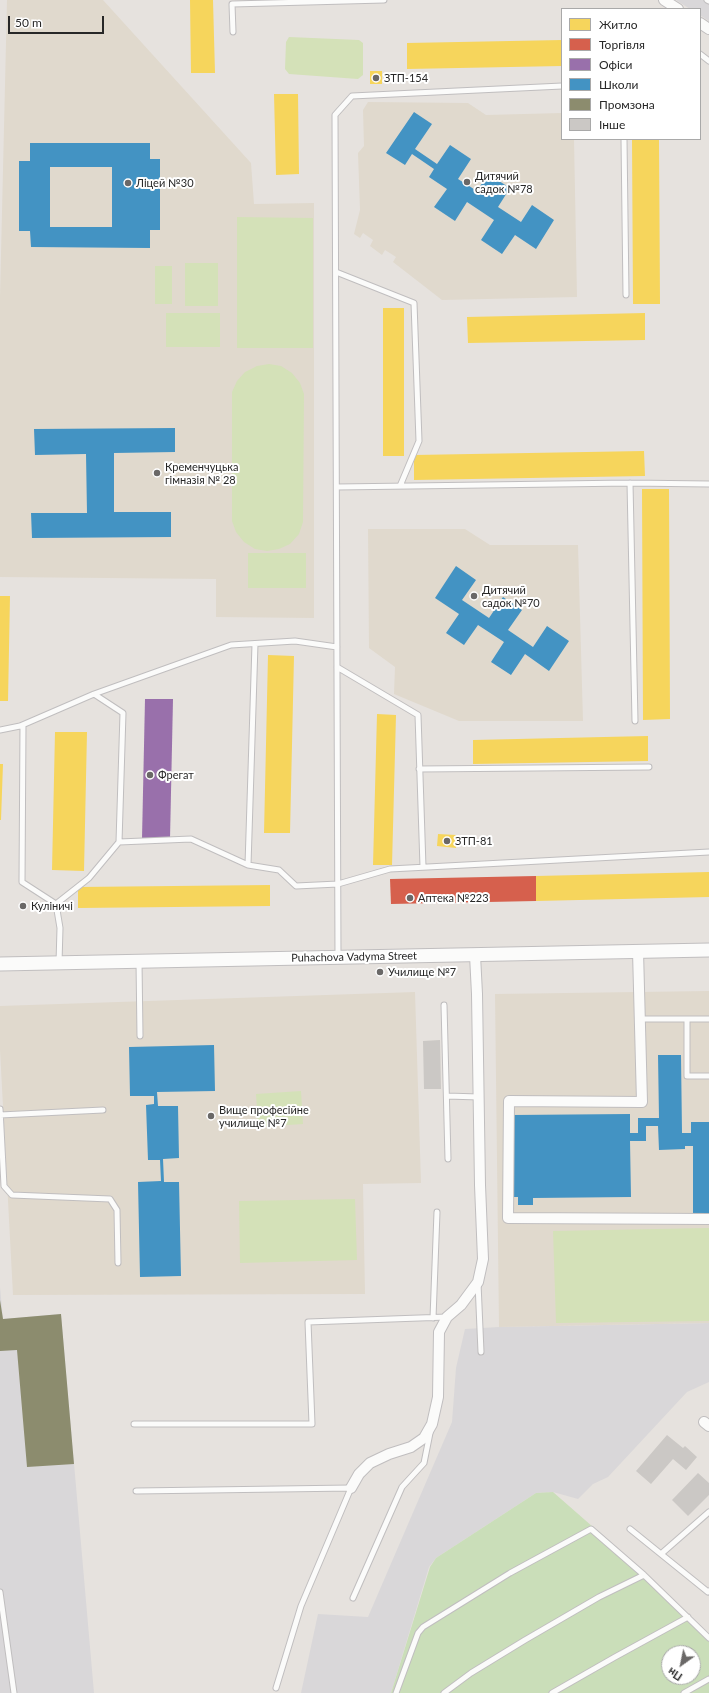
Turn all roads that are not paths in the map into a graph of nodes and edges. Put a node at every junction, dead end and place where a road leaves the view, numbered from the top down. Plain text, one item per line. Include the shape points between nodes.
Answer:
1 (384, 0) edge
2 (664, 0) edge
3 (676, 8) edge
4 (233, 32) dead end
5 (701, 55) edge
6 (709, 61) edge
7 (561, 86) edge
8 (624, 140) edge
9 (336, 272) junction
10 (626, 295) dead end
11 (630, 483) junction
12 (709, 484) edge
13 (400, 486) junction
14 (337, 487) junction
15 (254, 644) junction
16 (337, 647) junction
17 (337, 667) junction
18 (94, 694) junction
19 (635, 721) dead end
20 (23, 725) junction
21 (0, 730) edge
22 (649, 767) dead end
23 (419, 769) junction
24 (119, 842) junction
25 (709, 852) edge
26 (248, 865) junction
27 (422, 867) junction
28 (338, 884) junction
29 (56, 904) junction
30 (709, 950) edge
31 (638, 952) junction
32 (475, 954) junction
33 (338, 957) junction
34 (139, 961) junction
35 (59, 963) junction
36 (0, 964) edge
37 (444, 1005) dead end
38 (640, 1019) junction
39 (687, 1019) junction
40 (709, 1020) edge
41 (140, 1036) dead end
42 (709, 1076) edge
43 (447, 1096) junction
44 (479, 1097) junction
45 (0, 1109) edge
46 (103, 1110) dead end
47 (0, 1115) edge
48 (448, 1159) dead end
49 (437, 1212) dead end
50 (709, 1219) edge
51 (118, 1263) dead end
52 (478, 1282) junction
53 (447, 1317) junction
54 (433, 1318) junction
55 (481, 1352) dead end
56 (134, 1424) dead end
57 (432, 1424) junction
58 (351, 1488) junction
59 (136, 1491) dead end
60 (709, 1512) edge
61 (630, 1529) dead end
62 (661, 1554) junction
63 (644, 1575) junction
64 (709, 1591) edge
65 (0, 1592) edge
66 (353, 1598) dead end
67 (688, 1617) junction
68 (709, 1638) edge
69 (709, 1679) edge
70 (276, 1688) dead end
71 (14, 1693) edge
72 (396, 1693) edge
73 (444, 1693) edge
74 (552, 1693) edge
75 (684, 1693) edge

1 - 4 lane via 232,4
2 - 3 street
5 - 6 lane
7 - 9 lane via 352,96 335,116
8 - 10 lane
9 - 13 lane via 414,303 419,441
9 - 14 lane
11 - 12 lane
11 - 13 lane
11 - 19 lane
13 - 14 lane
14 - 16 lane
15 - 16 lane via 295,641
15 - 18 lane via 232,645
15 - 26 lane
16 - 17 lane
17 - 23 lane via 418,715
17 - 28 lane
18 - 20 lane
18 - 24 lane via 123,713
20 - 21 lane
20 - 29 lane via 22,882
22 - 23 lane
23 - 27 lane
24 - 26 lane via 191,839
24 - 29 lane via 89,878
25 - 27 lane
26 - 28 lane via 279,870 296,886
27 - 28 lane via 390,869
28 - 33 lane
29 - 35 lane via 60,928
30 - 31 street, Puhachova Vadyma Street
31 - 32 street, Puhachova Vadyma Street
31 - 38 street
32 - 33 street, Puhachova Vadyma Street
32 - 44 street
33 - 34 street, Puhachova Vadyma Street
34 - 35 street, Puhachova Vadyma Street
34 - 41 lane
35 - 36 street, Puhachova Vadyma Street
37 - 43 lane
38 - 39 lane
38 - 50 street via 642,1102 509,1101 508,1218
39 - 40 lane
39 - 42 lane via 687,1076
43 - 44 lane
43 - 48 lane
44 - 52 street via 483,1259
45 - 47 lane
46 - 47 lane
47 - 51 lane via 4,1186 12,1195 110,1199 117,1210
49 - 54 lane
52 - 53 street via 461,1305
52 - 55 lane
53 - 54 lane
53 - 57 street via 439,1332 438,1397
54 - 56 lane via 308,1322 312,1424
57 - 58 street via 424,1438 412,1447 370,1463 359,1474
57 - 66 lane via 424,1463 402,1487
58 - 59 lane
58 - 70 lane via 301,1606
60 - 62 lane
61 - 62 lane
62 - 64 lane
63 - 67 lane
63 - 72 lane via 591,1529 498,1580 423,1627 418,1633
63 - 73 lane via 538,1632 471,1673
65 - 71 lane
67 - 68 lane
67 - 74 lane
69 - 75 lane

